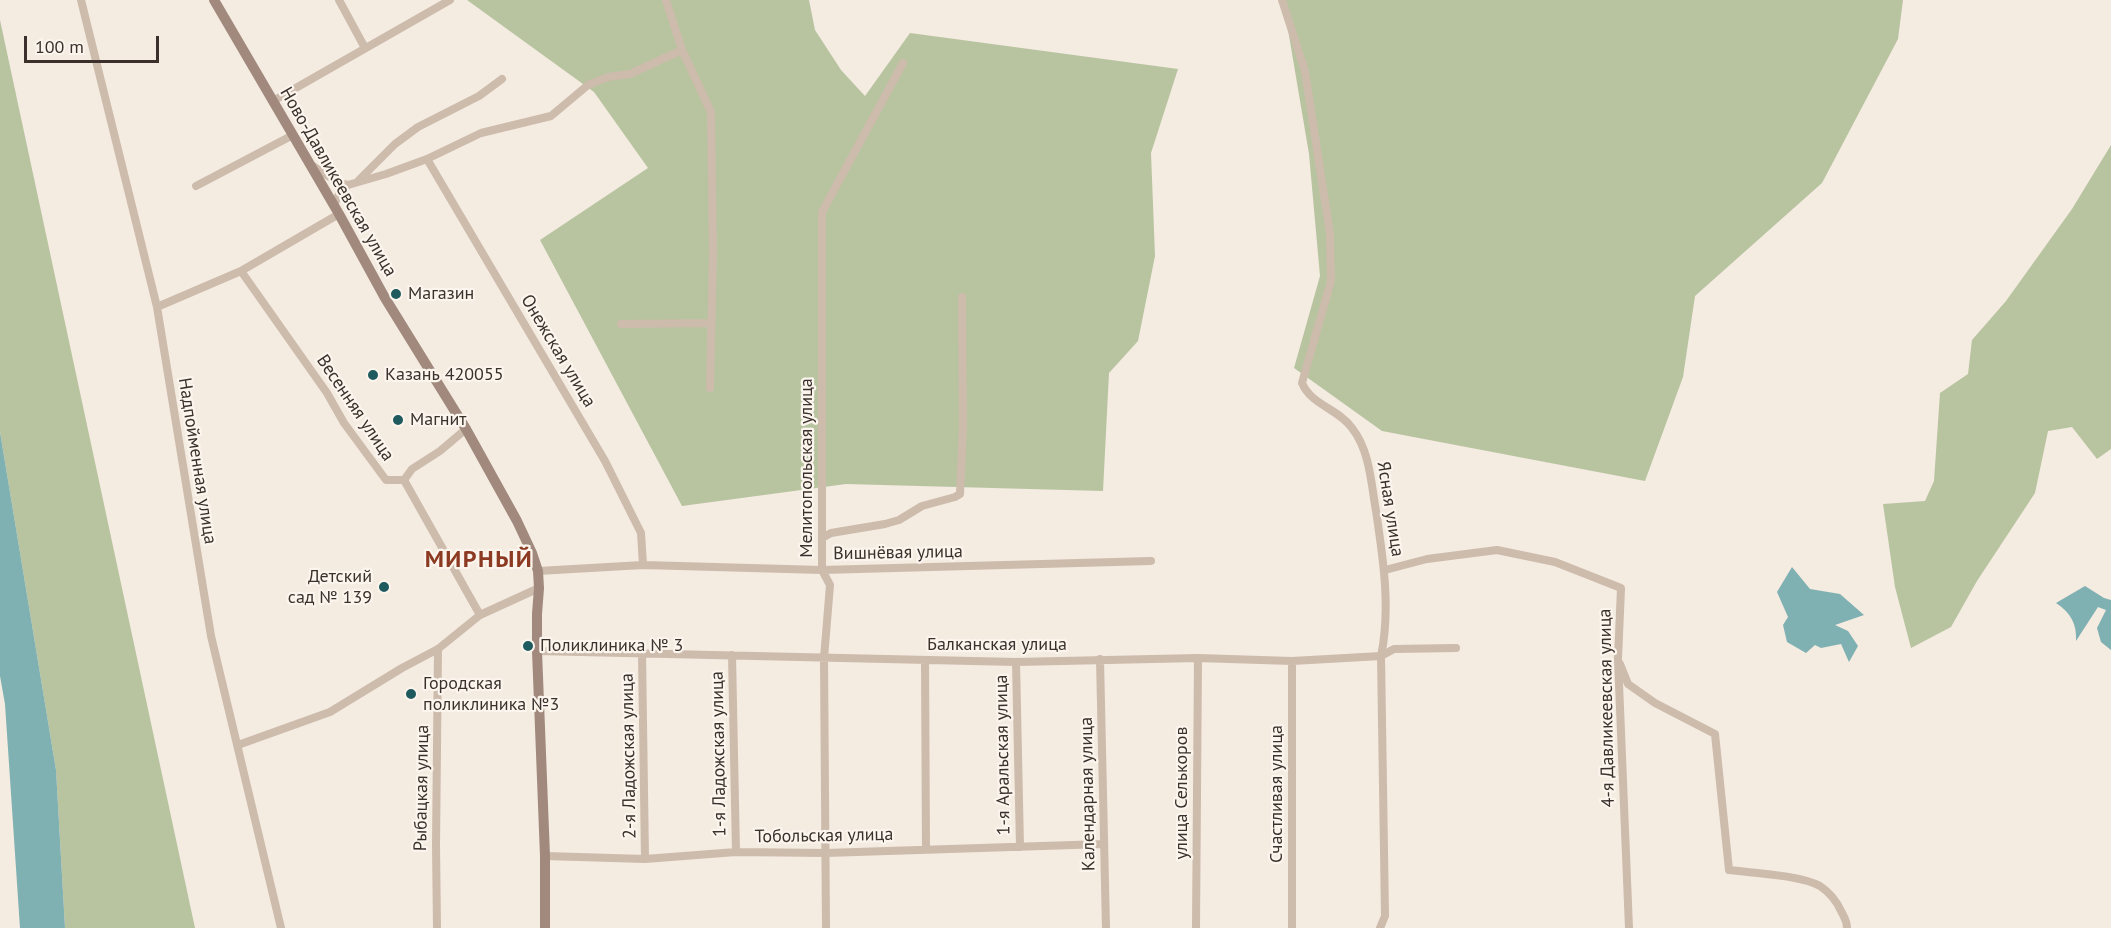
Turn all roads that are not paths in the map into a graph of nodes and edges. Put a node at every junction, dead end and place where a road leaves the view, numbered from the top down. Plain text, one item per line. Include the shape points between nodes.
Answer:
1 (81, 0) edge
2 (214, 0) edge
3 (339, 0) edge
4 (450, 0) edge
5 (666, 0) edge
6 (1282, 0) edge
7 (365, 48) junction
8 (682, 50) junction
9 (903, 63) dead end
10 (502, 78) dead end
11 (273, 101) junction
12 (293, 135) junction
13 (427, 159) junction
14 (309, 163) junction
15 (357, 181) junction
16 (348, 184) junction
17 (196, 186) dead end
18 (336, 209) junction
19 (241, 271) junction
20 (962, 297) dead end
21 (157, 307) junction
22 (711, 323) junction
23 (621, 324) dead end
24 (710, 388) dead end
25 (466, 429) junction
26 (404, 480) junction
27 (822, 537) junction
28 (1151, 561) dead end
29 (643, 565) junction
30 (822, 570) junction
31 (1385, 570) junction
32 (538, 571) junction
33 (539, 588) junction
34 (480, 615) junction
35 (1456, 648) dead end
36 (438, 649) junction
37 (537, 651) junction
38 (642, 653) junction
39 (732, 655) junction
40 (1381, 656) junction
41 (825, 658) junction
42 (1198, 658) junction
43 (1100, 659) junction
44 (1618, 659) junction
45 (925, 660) junction
46 (1292, 661) junction
47 (1016, 662) junction
48 (238, 745) junction
49 (1104, 844) junction
50 (1020, 847) junction
51 (926, 849) junction
52 (736, 852) junction
53 (826, 853) junction
54 (545, 856) junction
55 (645, 859) junction
56 (281, 928) edge
57 (437, 928) edge
58 (545, 928) edge
59 (826, 928) edge
60 (1106, 928) edge
61 (1196, 928) edge
62 (1292, 928) edge
63 (1380, 928) edge
64 (1629, 928) edge
65 (1847, 928) edge

1 - 21 street, Надпойменная улица
2 - 11 street, Ново-Давликеевская улица
3 - 7 street
4 - 7 street
5 - 8 street
6 - 31 street, Ясная улица via 1305,71 1330,234 1331,281 1302,383 1307,394 1352,427 1366,456
7 - 11 street
8 - 13 street via 630,74 588,85 551,116 481,133
8 - 22 street via 711,112
9 - 27 street, Мелитопольская улица via 822,212
10 - 15 street via 479,96 410,133
11 - 12 street, Ново-Давликеевская улица
12 - 14 street, Ново-Давликеевская улица
12 - 17 street
13 - 15 street
13 - 29 street, Онежская улица via 605,461 641,533
14 - 16 street via 327,177
14 - 18 street, Ново-Давликеевская улица
15 - 16 street
16 - 18 street via 340,192
18 - 19 street
18 - 25 street, Ново-Давликеевская улица via 385,298
19 - 21 street
19 - 26 street, Весенняя улица via 386,480
20 - 27 street via 960,494 922,506 899,520
21 - 48 street, Надпойменная улица via 211,636
22 - 23 street
22 - 24 street
25 - 26 street via 412,469
25 - 32 street, Ново-Давликеевская улица via 517,521
26 - 34 street, Весенняя улица
27 - 30 street, Мелитопольская улица
28 - 30 street, Вишнёвая улица
29 - 30 street, Вишнёвая улица
29 - 32 street, Вишнёвая улица
30 - 41 street, Мелитопольская улица via 831,585
31 - 40 street, Ясная улица via 1385,636
31 - 44 street, 4-я Давликеевская улица via 1427,559 1497,550 1554,562 1621,588
32 - 33 street, Ново-Давликеевская улица
33 - 34 street
33 - 37 street, Ново-Давликеевская улица
34 - 36 street
35 - 40 street, Балканская улица via 1394,649
36 - 48 street via 330,712
36 - 57 street, Рыбацкая улица
37 - 38 street, Балканская улица
37 - 54 street, Ново-Давликеевская улица
38 - 39 street, Балканская улица
38 - 55 street, 2-я Ладожская улица
39 - 41 street, Балканская улица
39 - 52 street, 1-я Ладожская улица
40 - 46 street, Балканская улица
40 - 63 street, Ясная улица via 1385,916
41 - 45 street, Балканская улица
41 - 53 street, Мелитопольская улица
42 - 43 street, Балканская улица
42 - 46 street, Балканская улица
42 - 61 street, улица Селькоров
43 - 47 street, Балканская улица
43 - 49 street, Календарная улица
44 - 64 street, 4-я Давликеевская улица
44 - 65 street via 1628,684 1655,703 1715,734 1729,870 1818,885 1839,905
45 - 47 street, Балканская улица
45 - 51 street
46 - 62 street, Счастливая улица
47 - 50 street, 1-я Аральская улица
48 - 56 street, Надпойменная улица
49 - 50 street, Тобольская улица
49 - 60 street, Календарная улица
50 - 51 street, Тобольская улица
51 - 53 street, Тобольская улица
52 - 53 street, Тобольская улица
52 - 55 street, Тобольская улица
53 - 59 street, Мелитопольская улица
54 - 55 street, Тобольская улица
54 - 58 street, Ново-Давликеевская улица

